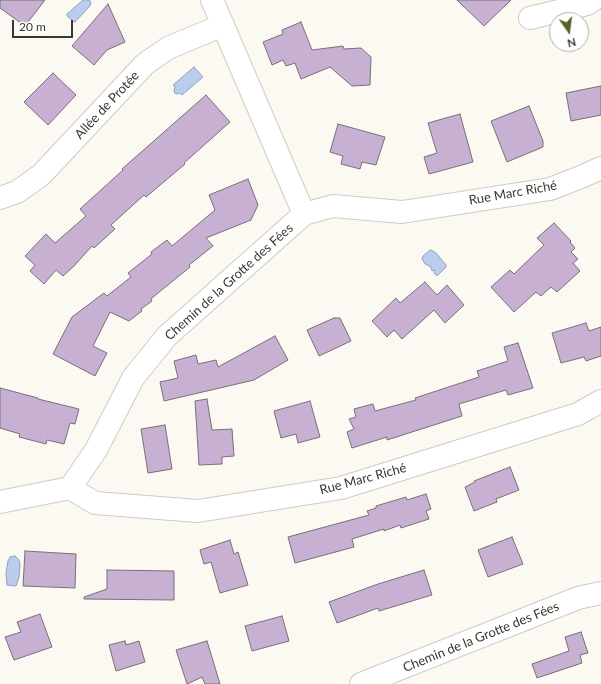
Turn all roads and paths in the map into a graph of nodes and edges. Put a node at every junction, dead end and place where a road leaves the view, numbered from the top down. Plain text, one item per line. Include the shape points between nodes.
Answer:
1 (212, 0) edge
2 (593, 0) edge
3 (530, 18) dead end
4 (223, 25) junction
5 (601, 168) edge
6 (0, 198) edge
7 (304, 214) junction
8 (601, 401) edge
9 (70, 488) junction
10 (0, 502) edge
11 (601, 593) edge
12 (362, 684) edge

1 - 4 street, Chemin de la Grotte des Fées
2 - 3 street
4 - 6 street, Allée de Protée via 168,48 145,64 41,175 17,192
4 - 7 street, Chemin de la Grotte des Fées
5 - 7 street, Rue Marc Riché via 550,189 402,212 333,206
7 - 9 street, Chemin de la Grotte des Fées via 167,336 133,378 96,450
8 - 9 street, Rue Marc Riché via 578,414 341,488 198,511 95,503
9 - 10 street
11 - 12 street, Chemin de la Grotte des Fées via 571,601

